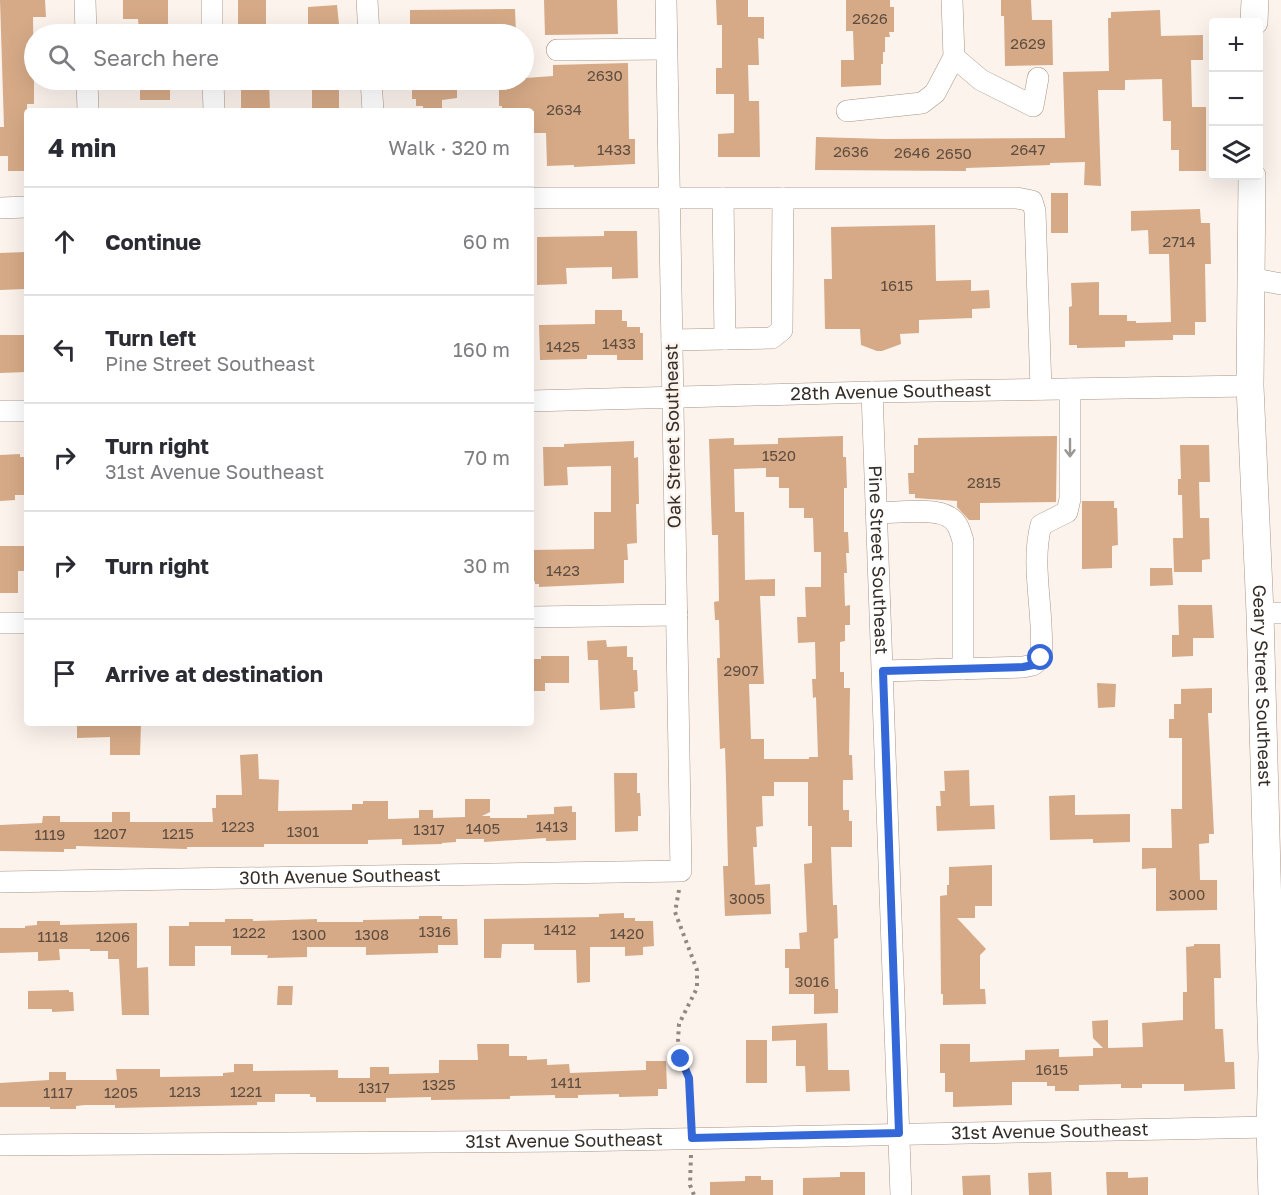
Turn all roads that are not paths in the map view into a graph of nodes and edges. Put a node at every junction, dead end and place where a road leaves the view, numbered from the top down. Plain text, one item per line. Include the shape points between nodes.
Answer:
1 (85, 0) edge
2 (212, 0) edge
3 (367, 0) edge
4 (666, 0) edge
5 (952, 0) edge
6 (1255, 0) edge
7 (1254, 18) edge
8 (86, 24) edge
9 (212, 24) edge
10 (368, 24) edge
11 (666, 49) junction
12 (557, 50) dead end
13 (954, 57) junction
14 (1038, 78) dead end
15 (87, 90) edge
16 (213, 90) edge
17 (372, 90) edge
18 (88, 108) edge
19 (214, 108) edge
20 (373, 108) edge
21 (847, 111) dead end
22 (1252, 180) edge
23 (534, 198) edge
24 (669, 198) junction
25 (723, 198) junction
26 (783, 198) junction
27 (24, 207) edge
28 (0, 208) edge
29 (1250, 278) junction
30 (1281, 284) edge
31 (725, 339) junction
32 (672, 340) junction
33 (1251, 386) junction
34 (1070, 389) junction
35 (1041, 390) junction
36 (873, 392) junction
37 (673, 398) junction
38 (534, 400) edge
39 (0, 411) edge
40 (24, 411) edge
41 (877, 513) junction
42 (1270, 613) edge
43 (677, 615) junction
44 (534, 616) edge
45 (0, 623) edge
46 (24, 623) edge
47 (963, 669) junction
48 (883, 671) junction
49 (681, 871) joint
50 (0, 882) edge
51 (1276, 1057) edge
52 (1270, 1127) junction
53 (899, 1133) junction
54 (0, 1145) edge
55 (901, 1195) edge
56 (1272, 1195) edge

1 - 8 street
2 - 9 street
3 - 10 street
4 - 11 street, Oak Street Southeast
5 - 13 street
6 - 7 main road
11 - 12 street
11 - 24 street, Oak Street Southeast
13 - 14 street via 981,80 1033,106
13 - 21 street via 935,93 922,103
15 - 18 street
16 - 19 street
17 - 20 street
22 - 29 main road, Geary Street Southeast
23 - 24 street
24 - 25 street
24 - 32 street, Oak Street Southeast
25 - 26 street
25 - 31 street
26 - 31 street via 782,330 772,338
26 - 35 street via 1032,201
27 - 28 street
29 - 30 street
29 - 33 main road, Geary Street Southeast
31 - 32 street
32 - 37 street, Oak Street Southeast
33 - 34 street, 28th Avenue Southeast
33 - 42 main road, Geary Street Southeast
34 - 35 street, 28th Avenue Southeast
34 -> 47 street via 1070,498 1066,512 1041,525 1036,543 1041,658 1023,667
35 - 36 street, 28th Avenue Southeast
36 - 37 street, 28th Avenue Southeast
36 - 41 street, Pine Street Southeast
37 - 38 street, 28th Avenue Southeast
37 - 43 street, Oak Street Southeast
39 - 40 street
41 - 47 street via 939,512 959,526 963,541
41 - 48 street, Pine Street Southeast
42 - 51 main road, Geary Street Southeast
43 - 44 street
43 - 49 street, Oak Street Southeast
45 - 46 street
47 - 48 street
48 - 53 street, Pine Street Southeast
49 - 50 street, 30th Avenue Southeast
51 - 52 main road, Geary Street Southeast
52 - 53 street, 31st Avenue Southeast
52 - 56 main road, Geary Street Southeast
53 - 54 street, 31st Avenue Southeast
53 - 55 street, Pine Street Southeast

